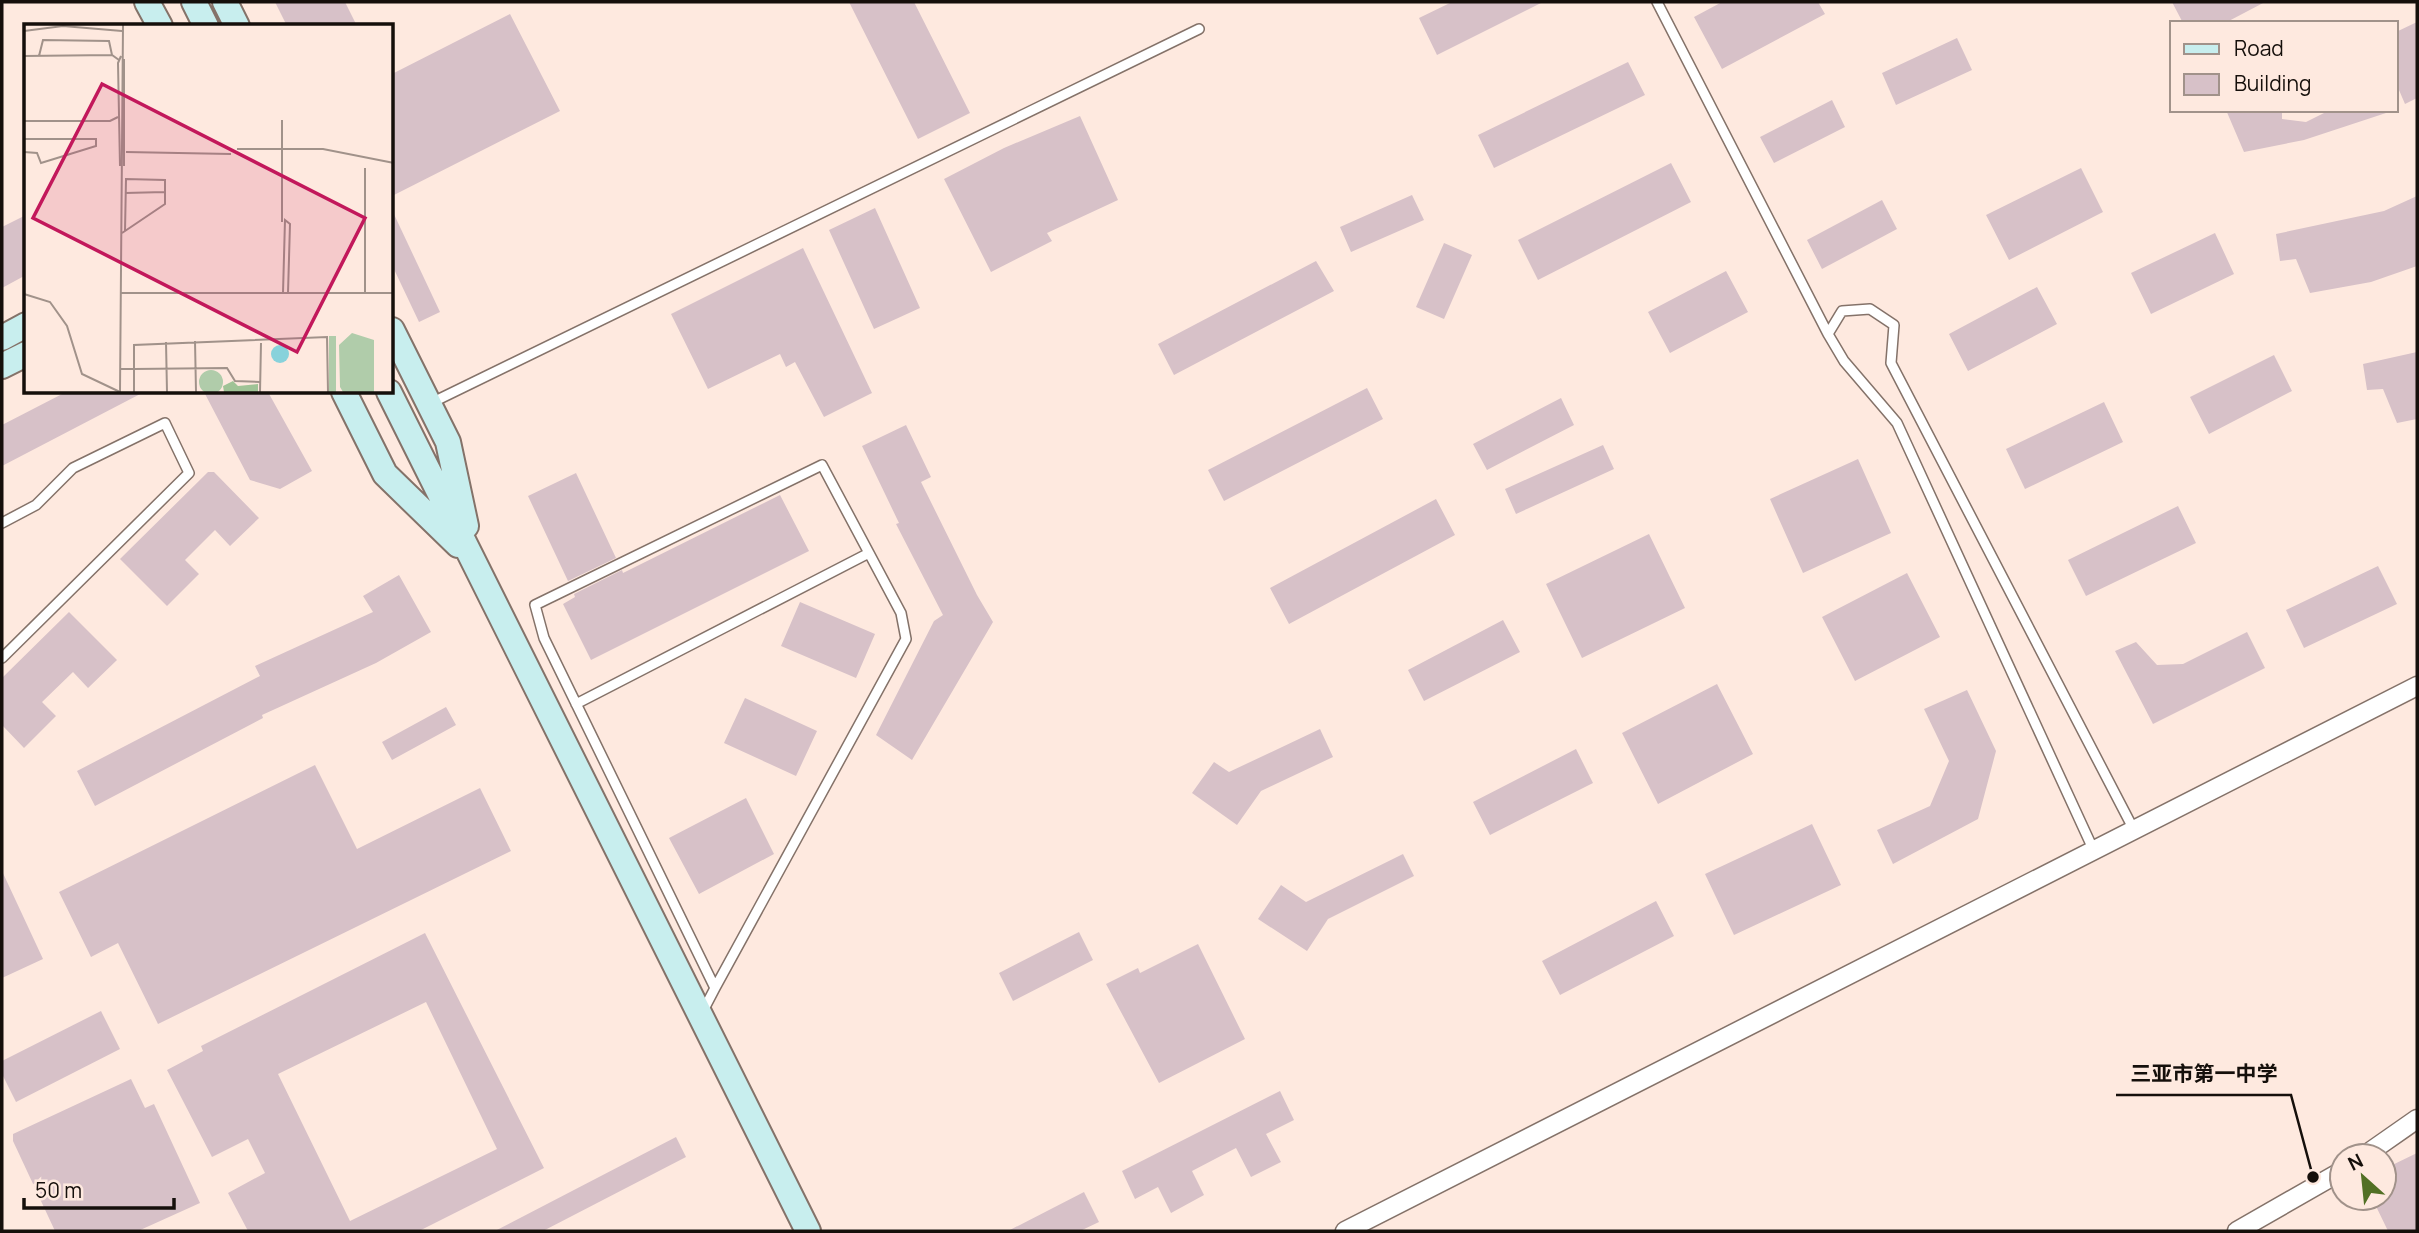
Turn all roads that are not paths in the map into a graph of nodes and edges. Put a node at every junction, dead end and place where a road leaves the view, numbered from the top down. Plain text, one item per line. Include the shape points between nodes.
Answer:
1 (147, 2) edge
2 (194, 2) edge
3 (225, 2) edge
4 (1657, 2) edge
5 (159, 24) edge
6 (205, 24) edge
7 (236, 24) edge
8 (1199, 29) dead end
9 (24, 327) edge
10 (394, 334) edge
11 (1828, 334) junction
12 (2, 338) edge
13 (24, 355) edge
14 (2, 366) edge
15 (345, 394) edge
16 (390, 394) edge
17 (429, 403) junction
18 (2, 523) edge
19 (869, 553) junction
20 (473, 561) junction
21 (2, 658) edge
22 (2417, 686) edge
23 (576, 704) junction
24 (2134, 830) junction
25 (2094, 851) junction
26 (715, 988) junction
27 (700, 1015) junction
28 (2417, 1119) edge
29 (2384, 1142) edge
30 (2328, 1179) edge
31 (808, 1231) edge
32 (1345, 1231) edge
33 (2236, 1231) edge

1 - 5 street
2 - 6 street
3 - 7 street
4 - 11 lane
8 - 17 lane
9 - 12 street
10 - 17 street
11 - 24 lane via 1842,311 1870,309 1894,325 1891,363
11 - 25 lane via 1897,423
13 - 14 street
15 - 20 street via 385,474
16 - 20 street
17 - 20 street via 448,442
18 - 21 lane via 36,505 73,468 165,423 189,473
19 - 23 lane
19 - 23 lane via 822,465 535,605 544,638
19 - 26 lane via 901,613 906,639
20 - 27 street
22 - 24 street
23 - 26 lane
24 - 25 street
25 - 32 street
26 - 27 lane
27 - 31 street
28 - 29 street
30 - 33 street

